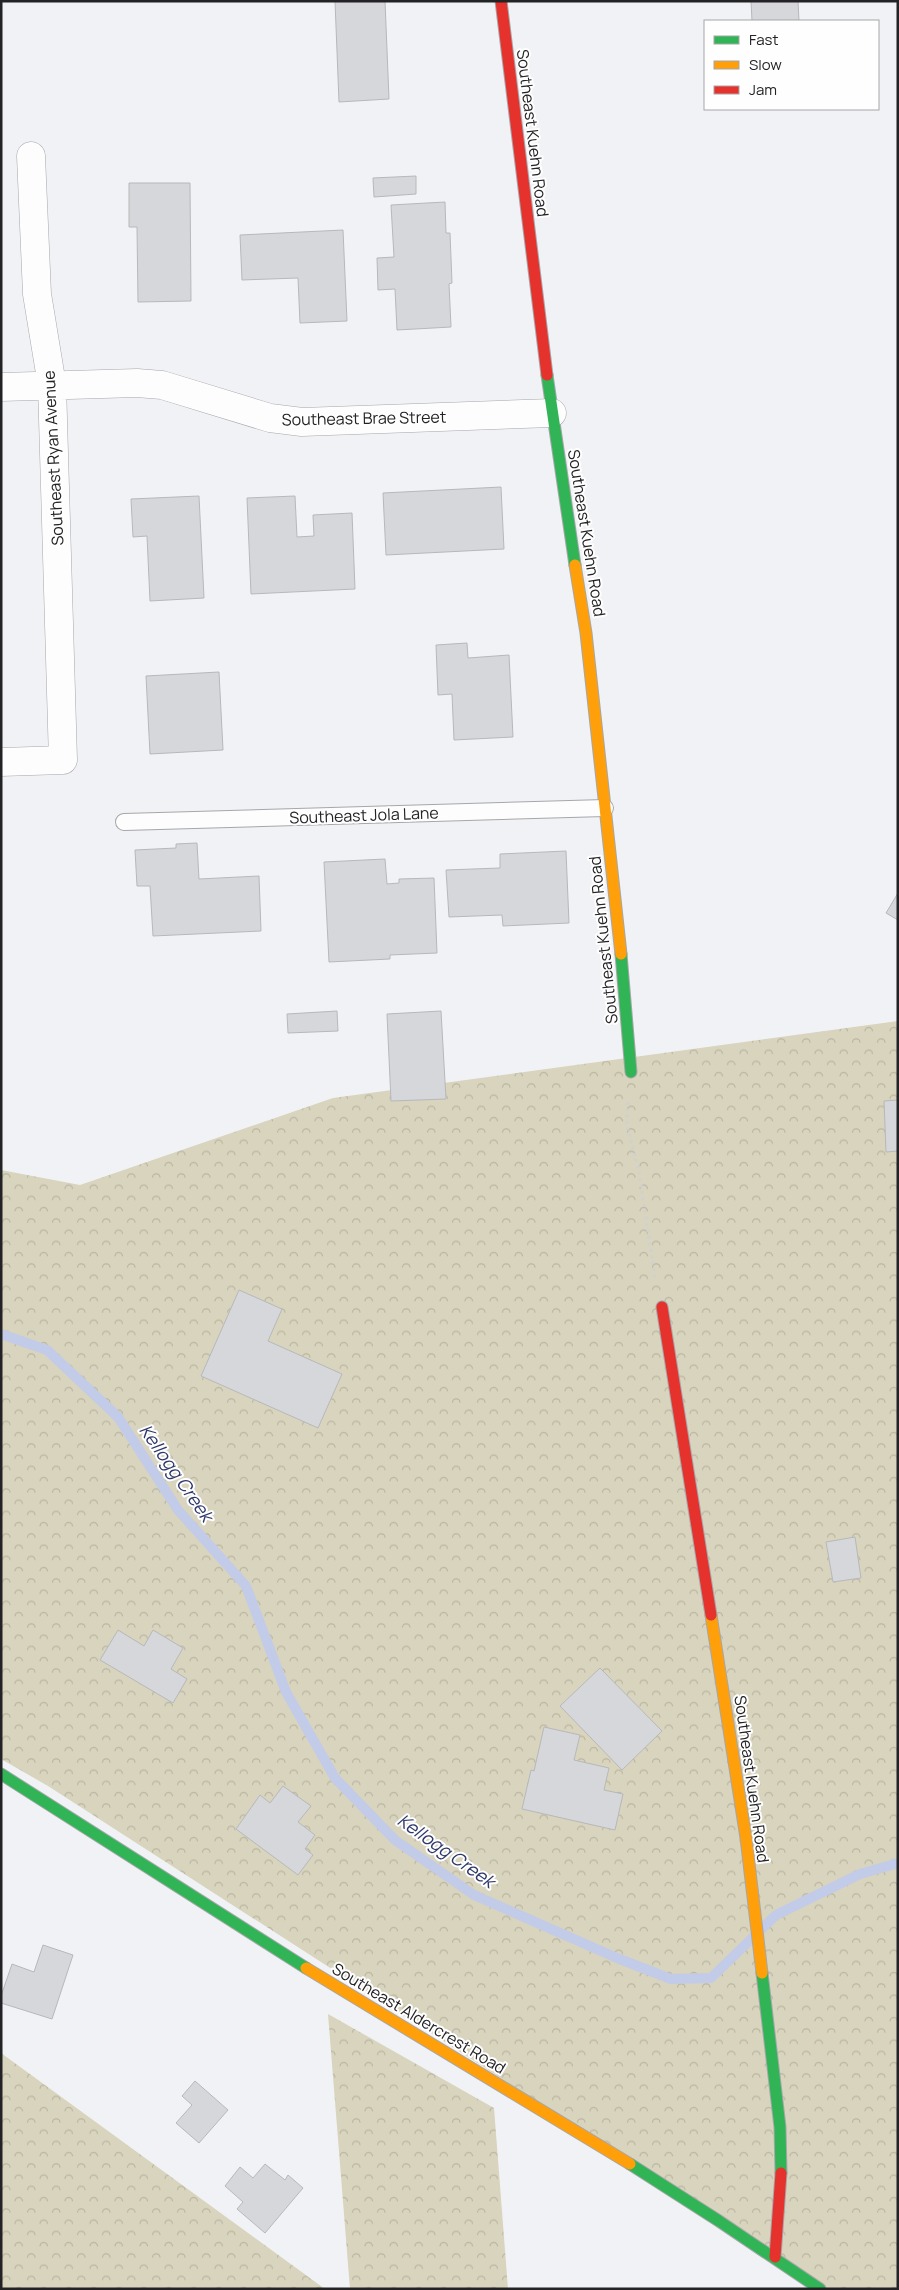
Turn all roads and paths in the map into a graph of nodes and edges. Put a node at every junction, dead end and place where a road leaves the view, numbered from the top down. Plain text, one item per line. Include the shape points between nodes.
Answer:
1 (501, 1) edge
2 (30, 156) dead end
3 (52, 385) junction
4 (1, 387) edge
5 (552, 413) junction
6 (1, 762) edge
7 (605, 808) junction
8 (124, 822) dead end
9 (631, 1072) joint
10 (662, 1307) joint
11 (1, 1774) edge
12 (775, 2257) junction
13 (820, 2289) edge

1 - 5 street, Southeast Kuehn Road
2 - 3 street, Southeast Ryan Avenue via 37,294
3 - 4 street, Southeast Brae Street
3 - 5 street, Southeast Brae Street via 162,385 270,418 302,422
3 - 6 street, Southeast Ryan Avenue via 63,760
5 - 7 street, Southeast Kuehn Road via 586,633
7 - 8 lane, Southeast Jola Lane
7 - 9 street, Southeast Kuehn Road via 627,1004
9 - 10 path via 627,1127 639,1171 654,1275
10 - 12 street, Southeast Kuehn Road via 746,1838 780,2127 783,2173
11 - 12 street, Southeast Aldercrest Road via 291,1960
12 - 13 street, Southeast Aldercrest Road

